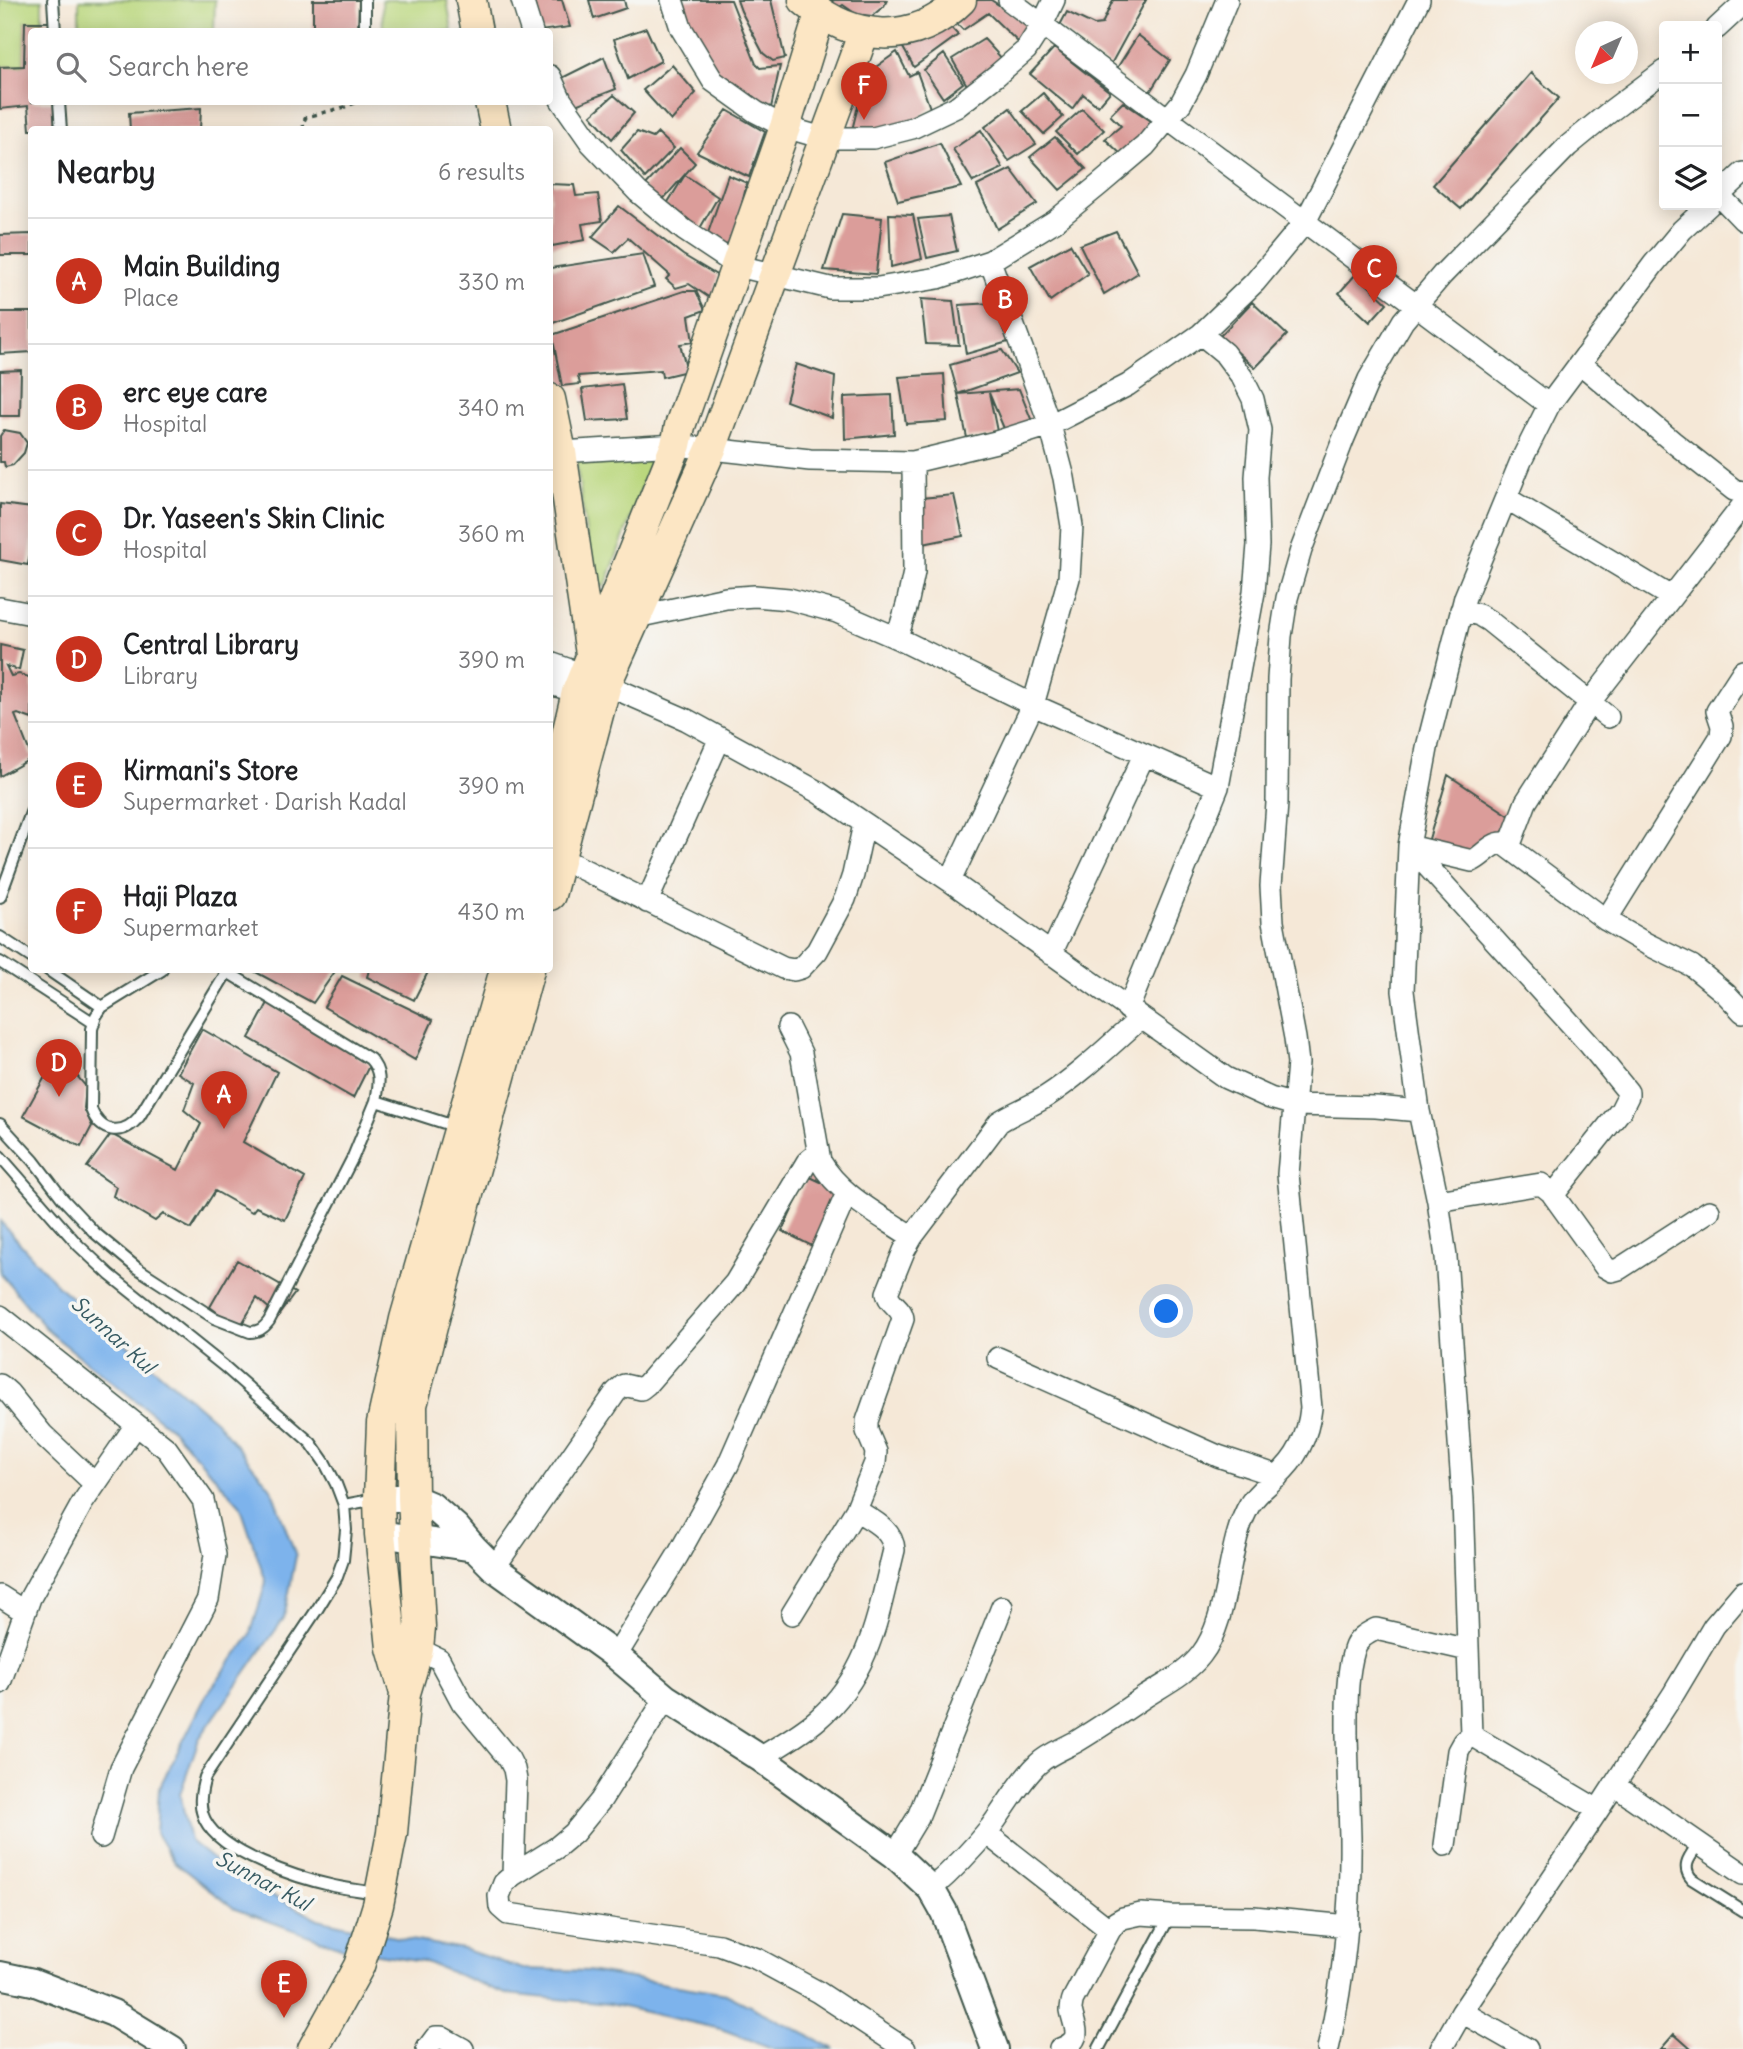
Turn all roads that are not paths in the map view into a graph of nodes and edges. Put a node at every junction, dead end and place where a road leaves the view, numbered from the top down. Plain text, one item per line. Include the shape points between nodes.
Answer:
1 (53, 0) edge
2 (365, 0) edge
3 (471, 0) edge
4 (522, 0) edge
5 (672, 0) edge
6 (961, 0) edge
7 (1009, 0) edge
8 (1054, 0) edge
9 (1227, 0) edge
10 (1419, 0) edge
11 (1743, 4) edge
12 (812, 7) edge
13 (1722, 23) edge
14 (1042, 25) junction
15 (55, 28) edge
16 (365, 28) edge
17 (476, 28) edge
18 (531, 28) edge
19 (864, 32) junction
20 (1659, 75) edge
21 (553, 83) edge
22 (59, 105) edge
23 (491, 105) edge
24 (1169, 120) junction
25 (61, 126) edge
26 (495, 126) edge
27 (785, 127) junction
28 (823, 138) junction
29 (1743, 173) edge
30 (1722, 192) edge
31 (1722, 204) edge
32 (1703, 210) edge
33 (1743, 220) edge
34 (1305, 222) junction
35 (990, 261) junction
36 (738, 266) junction
37 (775, 276) junction
38 (1415, 305) junction
39 (1201, 334) junction
40 (1580, 363) junction
41 (1549, 405) junction
42 (553, 413) edge
43 (1050, 425) junction
44 (676, 445) junction
45 (711, 449) junction
46 (561, 452) junction
47 (913, 462) junction
48 (1743, 492) edge
49 (1506, 498) junction
50 (1743, 505) edge
51 (1667, 594) dead end
52 (0, 608) edge
53 (1461, 610) junction
54 (28, 613) edge
55 (636, 617) junction
56 (897, 638) junction
57 (553, 665) edge
58 (1743, 671) edge
59 (585, 682) edge
60 (1590, 702) junction
61 (1033, 705) junction
62 (1608, 717) dead end
63 (720, 738) junction
64 (1144, 755) junction
65 (1218, 787) junction
66 (553, 796) edge
67 (28, 821) edge
68 (864, 824) junction
69 (1409, 846) junction
70 (1509, 847) junction
71 (560, 858) junction
72 (950, 881) junction
73 (553, 884) edge
74 (0, 896) edge
75 (647, 902) junction
76 (1606, 920) junction
77 (0, 937) edge
78 (1051, 954) junction
79 (28, 955) edge
80 (0, 962) edge
81 (52, 973) edge
82 (157, 973) edge
83 (224, 973) edge
84 (228, 973) edge
85 (504, 973) edge
86 (528, 973) edge
87 (102, 1007) junction
88 (1743, 1012) edge
89 (1134, 1014) junction
90 (94, 1023) junction
91 (788, 1027) dead end
92 (376, 1101) junction
93 (1304, 1105) junction
94 (1419, 1111) junction
95 (0, 1124) edge
96 (460, 1128) junction
97 (818, 1153) junction
98 (0, 1156) edge
99 (1551, 1192) junction
100 (847, 1193) junction
101 (1438, 1202) junction
102 (1709, 1211) dead end
103 (912, 1237) junction
104 (0, 1317) edge
105 (998, 1358) dead end
106 (0, 1385) edge
107 (136, 1425) junction
108 (1278, 1476) junction
109 (95, 1484) junction
110 (379, 1498) junction
111 (413, 1498) junction
112 (344, 1505) junction
113 (856, 1510) junction
114 (380, 1534) junction
115 (416, 1539) junction
116 (474, 1548) junction
117 (494, 1568) junction
118 (1743, 1592) edge
119 (0, 1596) edge
120 (1002, 1607) dead end
121 (25, 1612) junction
122 (792, 1614) dead end
123 (418, 1649) junction
124 (1468, 1650) junction
125 (616, 1656) junction
126 (0, 1683) edge
127 (405, 1693) junction
128 (666, 1698) junction
129 (1471, 1735) junction
130 (760, 1758) junction
131 (1614, 1786) junction
132 (1598, 1810) junction
133 (101, 1837) dead end
134 (995, 1840) dead end
135 (1699, 1844) junction
136 (1445, 1846) dead end
137 (895, 1855) junction
138 (1743, 1874) edge
139 (513, 1875) junction
140 (931, 1889) junction
141 (379, 1899) junction
142 (1743, 1911) edge
143 (1170, 1916) junction
144 (1348, 1926) junction
145 (1110, 1930) junction
146 (0, 1975) edge
147 (1462, 2012) junction
148 (1099, 2048) edge
149 (172, 2049) edge
150 (313, 2049) edge
151 (427, 2049) edge
152 (463, 2049) edge
153 (905, 2049) edge
154 (995, 2049) edge
155 (1060, 2049) edge
156 (1328, 2049) edge
157 (1441, 2049) edge
158 (1527, 2049) edge

1 - 15 lane
2 - 16 lane
3 - 17 main road
4 - 18 street
5 - 27 street via 681,28 713,81
6 - 19 main road via 933,21 903,32
7 - 14 street
8 - 14 street
9 - 24 street via 1196,75
10 - 34 street
11 - 13 street
12 - 19 main road via 841,26
12 - 27 main road
14 - 24 street
14 - 28 street via 1026,50 956,107 912,128 873,138
19 - 28 main road
20 - 38 street via 1567,146
21 - 36 street via 591,143 638,192
22 - 25 lane
23 - 26 main road
24 - 34 street
24 - 35 street via 1055,220
27 - 28 street
27 - 36 main road
28 - 37 main road
29 - 30 street
31 - 33 street
32 - 40 street via 1653,265
34 - 38 street
34 - 39 street via 1255,282
35 - 37 street via 938,278 878,288 830,288
35 - 43 street
36 - 37 street
36 - 44 main road
37 - 45 main road
38 - 41 street
38 - 93 street via 1369,379 1343,440 1301,550 1281,636 1271,886
39 - 43 street via 1128,385
39 - 65 street via 1224,353 1242,377 1261,430 1254,593
40 - 41 street
40 - 48 street via 1673,442 1734,490
41 - 49 street
42 - 46 main road
43 - 47 street
43 - 61 street via 1072,526 1069,578
44 - 45 street
44 - 46 street
44 - 59 main road
45 - 47 street via 810,460
45 - 55 main road
46 - 59 main road
47 - 56 street via 914,572
49 - 51 street
49 - 53 street
50 - 60 street
52 - 54 street
53 - 60 street via 1489,621
53 - 69 street via 1428,743
55 - 56 street via 755,596 789,599 837,612
55 - 59 main road
56 - 61 street
57 - 59 street
58 - 76 street via 1717,711 1721,736
59 - 63 street via 687,720
59 - 66 main road
59 - 71 main road
60 - 62 street
60 - 70 street via 1526,802
61 - 64 street
61 - 72 street
63 - 68 street via 818,792
63 - 75 street
64 - 65 street
64 - 78 street
65 - 89 street
67 - 74 lane
68 - 72 street
68 - 75 street via 845,900 817,951 801,968 783,968
69 - 70 street via 1472,861 1498,843
69 - 94 street via 1403,990
69 - 99 street via 1628,1092 1621,1110
70 - 76 street
71 - 73 main road
71 - 75 street
72 - 78 street
76 - 88 street via 1692,966
77 - 79 lane
78 - 89 street
80 - 90 lane
81 - 87 lane
82 - 87 lane
83 - 90 lane via 139,1117 120,1130 100,1123 91,1109
84 - 92 lane via 370,1059 379,1074
85 - 96 main road
86 - 111 main road via 412,1405
87 - 90 lane
89 - 93 street via 1226,1078 1269,1098
89 - 103 street via 1059,1088 999,1122
91 - 97 street via 801,1053
92 - 95 lane via 353,1157 269,1321 256,1332 214,1318 137,1268 71,1208
92 - 96 lane
93 - 94 street
93 - 108 street via 1288,1174 1311,1408 1303,1443
94 - 101 street
96 - 110 main road via 405,1319 382,1423
97 - 100 street via 827,1172
97 - 117 street via 807,1163 735,1283 646,1385 641,1389 624,1385 616,1391
98 - 112 lane via 78,1245 311,1443
99 - 101 street via 1534,1184
99 - 102 street via 1612,1271
100 - 103 street
100 - 125 street via 728,1465
101 - 124 street via 1462,1486
103 - 113 street via 888,1288 888,1297 903,1314 903,1323 867,1421 876,1458
104 - 107 street
105 - 108 street via 1218,1456
106 - 109 street via 43,1435
107 - 109 street
107 - 133 street via 167,1449 203,1500 215,1555 208,1600 121,1769
108 - 140 street via 1261,1490 1243,1519 1217,1622 1201,1655 1184,1672 1038,1763 990,1828
109 - 121 street
110 - 111 street
110 - 112 lane
110 - 114 main road
111 - 115 main road
111 - 116 street via 432,1506
112 - 141 lane via 346,1530 337,1577 205,1777 201,1806 213,1831 254,1860
113 - 122 street
113 - 130 street via 884,1529 894,1550 871,1643 860,1667 830,1708
114 - 115 street
114 - 127 main road via 392,1648
115 - 116 street
115 - 123 main road
116 - 117 street
117 - 125 street
118 - 131 street via 1714,1626
119 - 121 street
120 - 137 street via 918,1817
121 - 126 street
123 - 127 main road
123 - 139 street via 439,1659 462,1702 514,1769
124 - 129 street
124 - 144 street via 1376,1629 1365,1634 1354,1649 1347,1712
125 - 128 street
127 - 141 main road via 391,1833
128 - 130 street
128 - 139 street via 601,1800 574,1833
129 - 132 street
129 - 136 street via 1458,1751
130 - 137 street
131 - 132 street
131 - 135 street
132 - 147 street
134 - 145 street
135 - 138 street
135 - 142 lane via 1687,1862 1687,1873
137 - 140 street
139 - 153 street via 504,1883 498,1902 509,1914 719,1945 757,1959 818,1992
140 - 154 street via 944,1912
141 - 150 main road via 359,1966
143 - 144 street via 1254,1917
143 - 145 street via 1131,1915
143 - 148 lane
144 - 156 street
145 - 155 street via 1073,1999 1075,2037
146 - 149 street via 33,1982 113,2013
147 - 157 street
147 - 158 street
151 - 152 street via 436,2037

